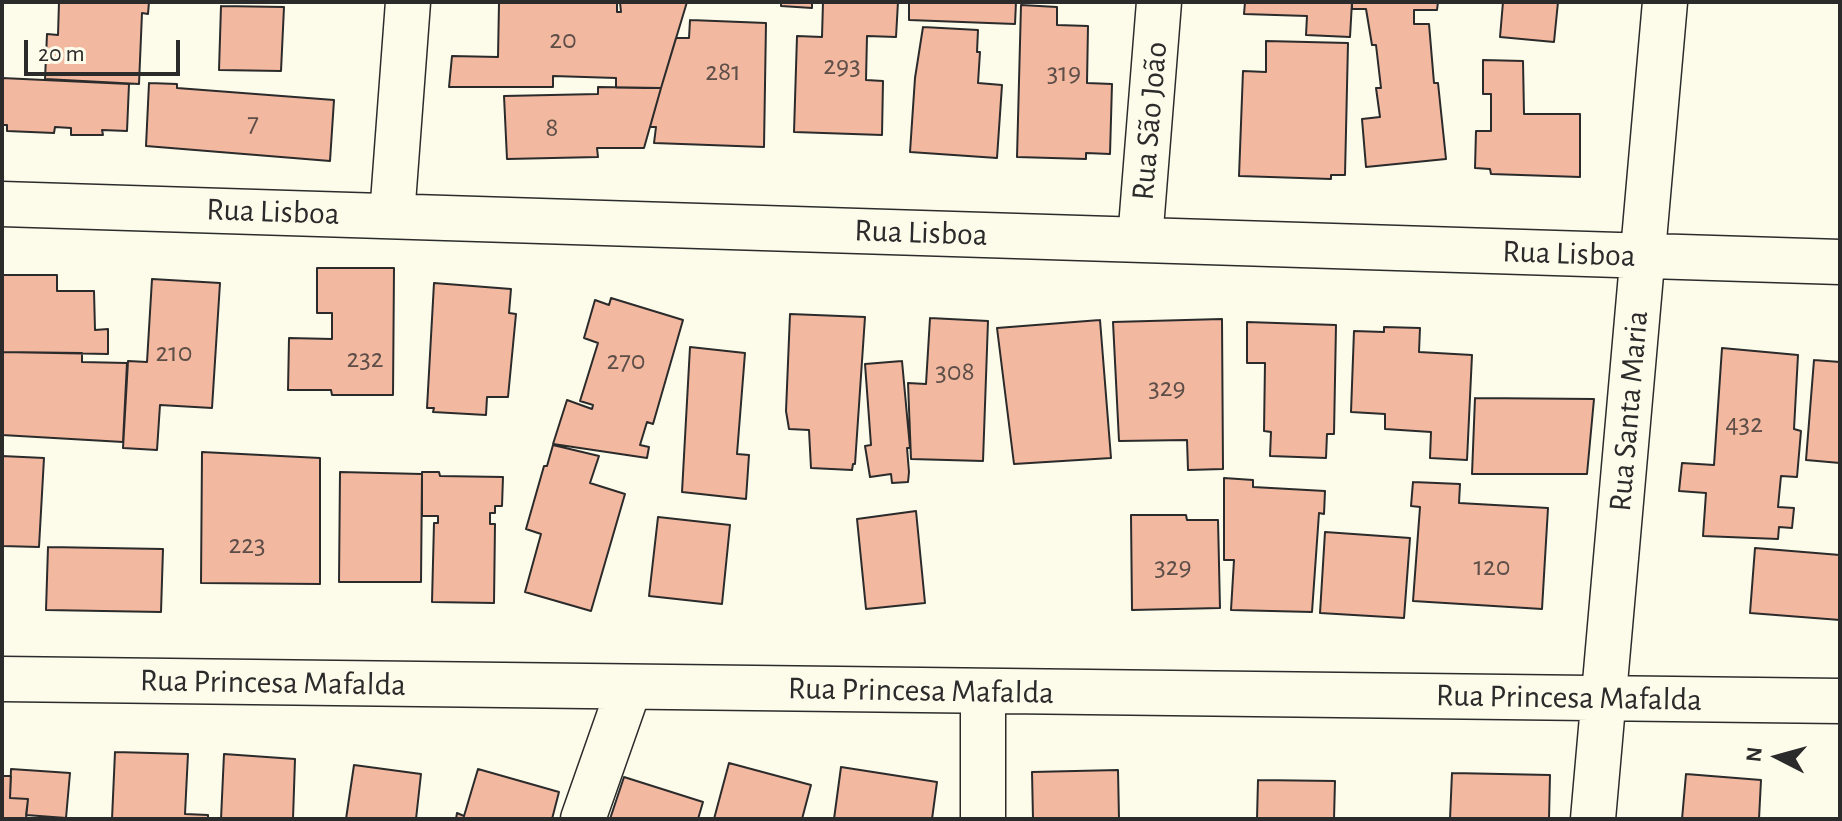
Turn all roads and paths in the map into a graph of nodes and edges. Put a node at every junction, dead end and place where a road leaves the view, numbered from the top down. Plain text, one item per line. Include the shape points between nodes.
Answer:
1 (408, 2) edge
2 (1159, 2) edge
3 (1665, 2) edge
4 (2, 204) edge
5 (392, 216) junction
6 (1140, 240) junction
7 (1643, 256) junction
8 (1840, 262) edge
9 (2, 679) edge
10 (629, 688) junction
11 (983, 692) junction
12 (1603, 698) junction
13 (1840, 701) edge
14 (583, 819) edge
15 (983, 819) edge
16 (1593, 819) edge

1 - 5 street
2 - 6 street, Rua São João
3 - 7 street, Rua Santa Maria
4 - 5 street, Rua Lisboa
5 - 6 street, Rua Lisboa
6 - 7 street, Rua Lisboa
7 - 8 street, Rua Lisboa
7 - 12 street, Rua Santa Maria
9 - 10 street, Rua Princesa Mafalda
10 - 11 street, Rua Princesa Mafalda
10 - 14 street
11 - 12 street, Rua Princesa Mafalda
11 - 15 street
12 - 13 street, Rua Princesa Mafalda
12 - 16 street, Rua Santa Maria

